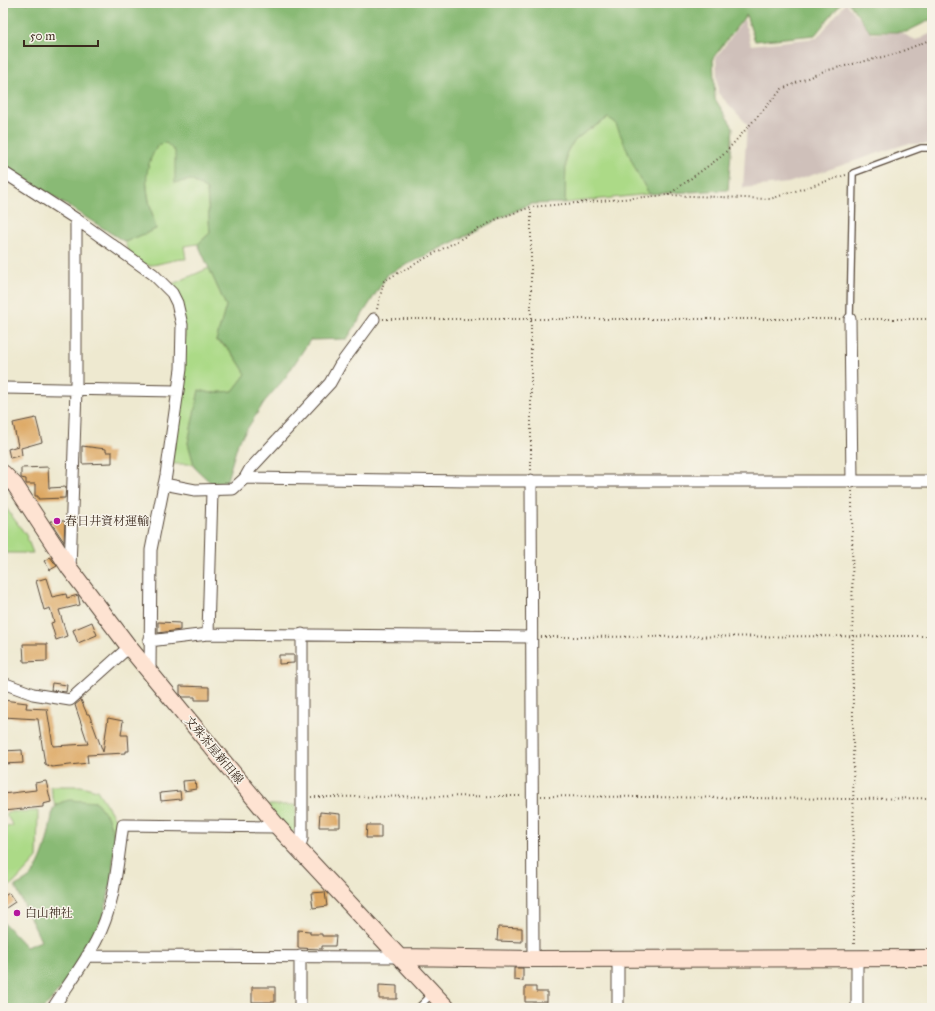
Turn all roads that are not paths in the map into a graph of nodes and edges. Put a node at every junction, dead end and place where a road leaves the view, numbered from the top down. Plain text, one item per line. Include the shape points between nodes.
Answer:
1 (932, 148) edge
2 (3, 172) edge
3 (76, 220) junction
4 (374, 319) road end
5 (850, 319) joint
6 (3, 388) edge
7 (76, 389) junction
8 (177, 390) junction
9 (3, 473) edge
10 (245, 478) junction
11 (531, 480) junction
12 (932, 481) edge
13 (852, 482) junction
14 (164, 484) junction
15 (212, 491) junction
16 (70, 569) junction
17 (208, 634) junction
18 (302, 634) junction
19 (531, 637) junction
20 (149, 641) junction
21 (129, 647) junction
22 (150, 671) junction
23 (3, 683) edge
24 (278, 827) junction
25 (299, 849) junction
26 (87, 956) junction
27 (300, 956) junction
28 (401, 957) junction
29 (618, 958) junction
30 (932, 958) edge
31 (533, 959) junction
32 (857, 959) junction
33 (433, 993) junction
34 (53, 1008) edge
35 (300, 1008) edge
36 (418, 1008) edge
37 (447, 1008) edge
38 (618, 1008) edge
39 (857, 1008) edge

1 - 5 lane via 921,148 853,172
2 - 3 street
3 - 7 street
3 - 8 street via 153,274 172,293 182,325 181,369
4 - 10 street via 330,383 250,469
5 - 13 street
6 - 7 street
7 - 8 street
7 - 16 street
8 - 14 street
9 - 16 main road, 文殊茶屋新田線 via 15,485
10 - 11 street
10 - 15 street via 233,489
11 - 13 street
11 - 19 street
12 - 13 street
14 - 15 street
14 - 20 street via 151,550
15 - 17 street
16 - 21 main road, 文殊茶屋新田線
17 - 18 street
17 - 20 street
18 - 19 street
18 - 25 street via 302,839
19 - 31 street
20 - 22 street
21 - 22 main road, 文殊茶屋新田線
21 - 23 street via 70,700 33,694
22 - 24 main road, 文殊茶屋新田線
24 - 25 main road, 文殊茶屋新田線
24 - 26 street via 123,826 108,912 97,941
25 - 28 main road, 文殊茶屋新田線
26 - 27 street
26 - 34 street
27 - 28 street
27 - 35 street
28 - 31 main road
28 - 33 main road, 文殊茶屋新田線
29 - 31 main road
29 - 32 main road
29 - 38 street
30 - 32 main road
32 - 39 street
33 - 36 lane
33 - 37 main road, 文殊茶屋新田線

